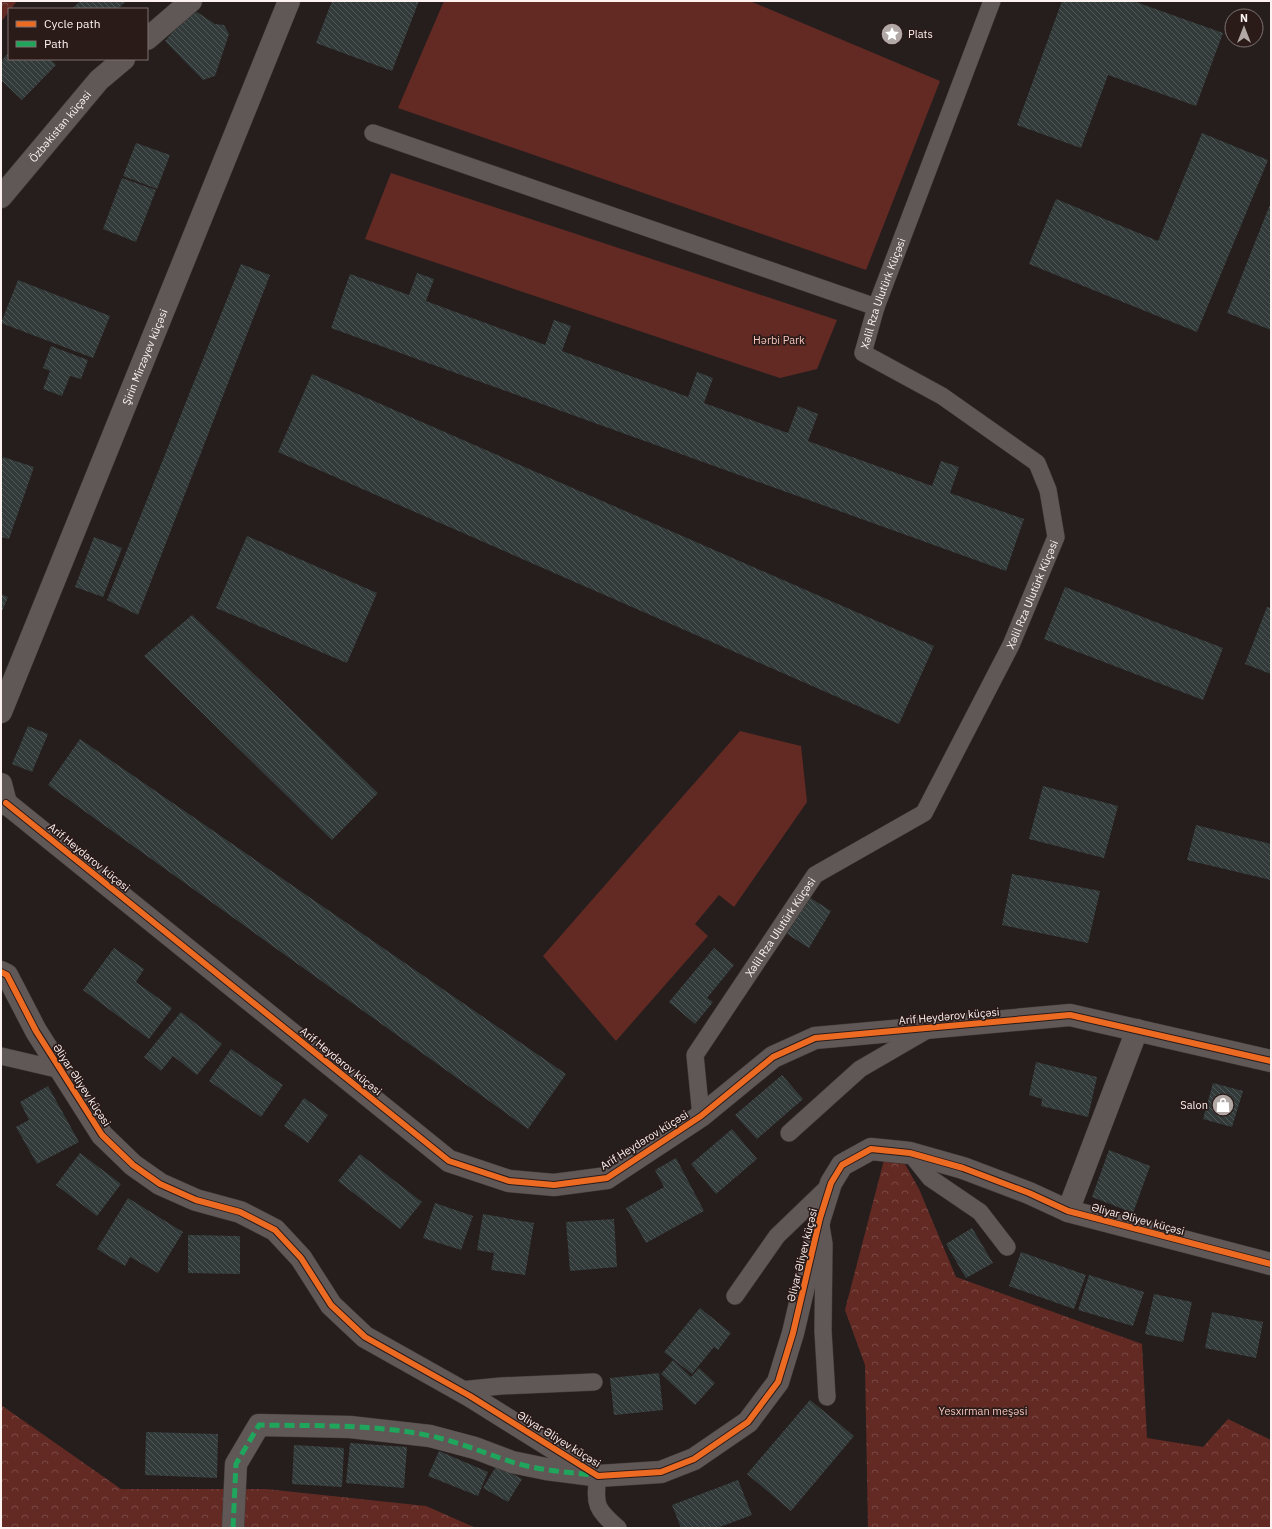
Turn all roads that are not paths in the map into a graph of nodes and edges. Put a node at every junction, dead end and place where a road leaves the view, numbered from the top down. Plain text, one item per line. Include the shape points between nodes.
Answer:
1 (191, 1) edge
2 (289, 1) edge
3 (992, 1) edge
4 (148, 38) edge
5 (123, 60) edge
6 (373, 132) dead end
7 (1, 197) edge
8 (876, 307) junction
9 (1, 712) edge
10 (3, 797) edge
11 (1, 972) edge
12 (933, 1027) junction
13 (1137, 1030) junction
14 (1, 1056) edge
15 (1271, 1061) edge
16 (61, 1070) junction
17 (701, 1116) junction
18 (790, 1133) dead end
19 (910, 1153) junction
20 (831, 1183) junction
21 (1068, 1211) junction
22 (820, 1218) junction
23 (1007, 1247) dead end
24 (1271, 1264) edge
25 (735, 1296) dead end
26 (594, 1382) dead end
27 (460, 1390) junction
28 (827, 1397) dead end
29 (598, 1476) junction
30 (233, 1528) edge
31 (618, 1528) edge

1 - 4 street
2 - 9 street, Şirin Mirzəyev küçəsi
3 - 8 lane, Xəlil Rza Ulutürk Küçəsi
5 - 7 street, Özbəkistan küçəsi via 99,80
6 - 8 lane
8 - 17 lane, Xəlil Rza Ulutürk Küçəsi via 863,353 942,396 1037,463 1048,490 1056,537 1010,645 924,813 815,875 695,1055
10 - 17 street, Arif Heydərov küçəsi via 449,1161 509,1181 554,1184 607,1178
11 - 16 street, Əliyar Əliyev küçəsi via 7,975 36,1031
12 - 13 street, Arif Heydərov küçəsi via 1070,1015
12 - 17 street, Arif Heydərov küçəsi via 815,1038 773,1057
12 - 18 lane via 860,1069
13 - 15 street, Arif Heydərov küçəsi
13 - 21 street
14 - 16 lane
16 - 27 street, Əliyar Əliyev küçəsi via 102,1135 133,1165 160,1184 196,1200 240,1212 275,1230 301,1258 331,1305 365,1337
19 - 20 street, Əliyar Əliyev küçəsi via 871,1148 842,1165
19 - 21 street, Əliyar Əliyev küçəsi via 963,1168
19 - 23 lane via 930,1178 980,1212
20 - 22 street, Əliyar Əliyev küçəsi
20 - 25 lane via 777,1236
21 - 24 street, Əliyar Əliyev küçəsi
22 - 28 lane via 824,1244 823,1331
22 - 29 street, Əliyar Əliyev küçəsi via 793,1333 778,1382 748,1422 694,1459 662,1472
26 - 27 lane
27 - 29 street, Əliyar Əliyev küçəsi
29 - 30 street via 512,1462 475,1448 430,1436 350,1427 259,1425 236,1464
29 - 31 lane via 597,1505 604,1516

